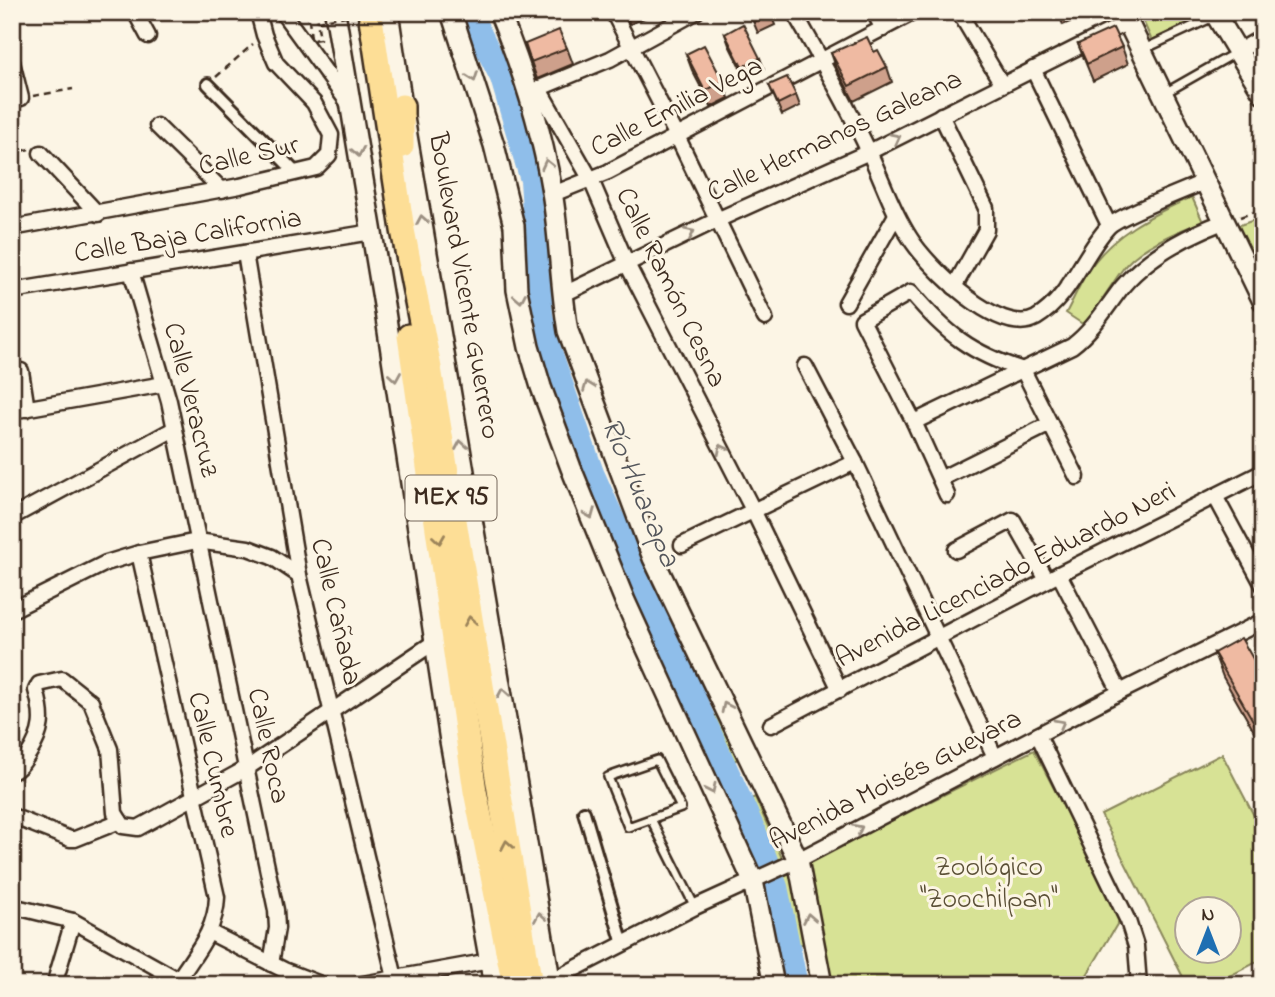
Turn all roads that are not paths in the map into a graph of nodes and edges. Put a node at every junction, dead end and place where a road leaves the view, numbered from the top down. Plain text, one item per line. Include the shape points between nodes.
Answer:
1 (135, 12) edge
2 (258, 12) edge
3 (273, 12) edge
4 (282, 12) edge
5 (335, 12) edge
6 (354, 12) edge
7 (370, 12) edge
8 (388, 12) edge
9 (451, 12) edge
10 (499, 12) edge
11 (613, 12) edge
12 (696, 12) edge
13 (794, 12) edge
14 (874, 12) edge
15 (914, 12) edge
16 (959, 12) edge
17 (1215, 14) edge
18 (1125, 17) edge
19 (883, 29) junction
20 (264, 35) junction
21 (148, 36) dead end
22 (1263, 37) edge
23 (632, 48) junction
24 (1141, 51) junction
25 (1237, 52) junction
26 (12, 62) edge
27 (822, 62) junction
28 (1033, 69) junction
29 (208, 84) road end
30 (1002, 84) junction
31 (534, 91) junction
32 (1263, 93) edge
33 (1162, 94) junction
34 (21, 98) road end
35 (350, 105) junction
36 (402, 106) junction
37 (941, 116) junction
38 (158, 126) dead end
39 (677, 136) junction
40 (869, 152) junction
41 (41, 153) dead end
42 (296, 173) junction
43 (591, 180) junction
44 (1203, 182) junction
45 (222, 190) junction
46 (553, 194) junction
47 (98, 214) junction
48 (896, 215) junction
49 (717, 220) junction
50 (1223, 222) junction
51 (1110, 225) junction
52 (12, 228) edge
53 (403, 230) junction
54 (372, 232) junction
55 (245, 253) junction
56 (627, 264) junction
57 (131, 271) junction
58 (954, 287) junction
59 (12, 291) edge
60 (562, 295) junction
61 (1263, 301) edge
62 (846, 303) dead end
63 (765, 318) dead end
64 (806, 366) dead end
65 (1023, 370) junction
66 (21, 371) dead end
67 (164, 384) junction
68 (20, 410) edge
69 (914, 422) junction
70 (1050, 424) junction
71 (174, 429) junction
72 (855, 463) junction
73 (1263, 472) edge
74 (1076, 477) dead end
75 (940, 479) junction
76 (947, 495) dead end
77 (1215, 496) junction
78 (753, 510) junction
79 (12, 517) edge
80 (197, 541) junction
81 (682, 545) dead end
82 (956, 550) dead end
83 (139, 553) junction
84 (299, 575) junction
85 (1053, 577) junction
86 (1263, 585) edge
87 (12, 610) edge
88 (1263, 621) edge
89 (937, 637) junction
90 (436, 641) junction
91 (840, 690) junction
92 (1120, 692) junction
93 (332, 711) junction
94 (771, 725) dead end
95 (1038, 735) junction
96 (450, 741) junction
97 (995, 757) junction
98 (247, 768) junction
99 (12, 772) edge
100 (475, 791) junction
101 (194, 797) junction
102 (584, 812) dead end
103 (12, 816) edge
104 (651, 819) junction
105 (120, 821) junction
106 (797, 860) junction
107 (754, 881) junction
108 (12, 906) edge
109 (695, 907) junction
110 (73, 921) junction
111 (209, 932) junction
112 (623, 944) junction
113 (491, 961) junction
114 (271, 964) junction
115 (56, 978) dead end
116 (395, 978) junction
117 (183, 982) edge
118 (544, 984) edge
119 (323, 985) edge
120 (357, 985) edge
121 (495, 985) edge
122 (514, 985) edge
123 (774, 985) edge
124 (822, 985) edge
125 (1139, 985) edge

1 - 21 street
2 - 20 street, Calle Sur
3 - 20 street
4 - 35 street
5 - 35 main road
6 -> 100 highway, MEX 95 via 408,333
7 - 53 highway, Boulevard Vicente Guerrero / MEX 95
8 - 36 main road, Boulevard Vicente Guerrero
9 -> 107 main road via 494,145 514,226 517,290 553,420 625,601
10 - 31 main road
11 - 23 street
12 - 23 street
13 - 27 street
14 - 19 street
15 - 19 street, Calle Emilia Vega
16 - 30 street
17 - 24 lane
17 - 25 main road
18 - 24 main road
18 - 28 street, Calle Hermanos Galeana
19 - 27 street, Calle Emilia Vega
20 - 42 street, Calle Sur via 276,64 314,103 331,135 329,155 316,168
22 - 25 street
23 - 31 street
23 - 39 street
24 - 33 main road
25 - 32 main road
25 - 33 lane
26 - 34 street
27 - 39 street, Calle Emilia Vega
27 - 40 street
28 - 30 street, Calle Hermanos Galeana
28 - 51 street
29 - 42 street
30 - 37 street, Calle Hermanos Galeana
31 - 43 street, Calle Ramón Cesna
46 -> 31 main road
33 - 44 main road
35 -> 54 main road
36 - 53 highway
118 -> 36 main road, Boulevard Vicente Guerrero
40 -> 37 street, Calle Hermanos Galeana
37 - 58 street via 988,219
38 - 45 street
39 - 43 street, Calle Emilia Vega
39 - 49 street
40 - 48 street
40 - 49 street, Calle Hermanos Galeana
41 - 47 street
42 - 45 street, Calle Sur
43 - 46 street, Calle Emilia Vega
43 - 56 street, Calle Ramón Cesna
44 - 50 main road
44 - 51 street
45 - 47 street, Calle Sur
46 - 60 main road
47 - 52 street, Calle Sur
48 - 58 street via 934,270
48 - 62 street
56 -> 49 street, Calle Hermanos Galeana
49 - 63 street
50 - 61 main road
50 - 65 street via 1152,258 1086,335
51 - 58 street via 1065,289 1034,319 1003,319
118 -> 53 highway, Boulevard Vicente Guerrero / MEX 95
54 - 55 street, Calle Baja California
54 -> 90 main road
55 - 57 street, Calle Baja California
55 - 84 street, Calle Cañada
56 - 60 street, Calle Hermanos Galeana
78 -> 56 street, Calle Ramón Cesna
57 - 59 street, Calle Baja California
57 - 67 street, Calle Veracruz
106 -> 60 main road via 653,558 568,331
64 - 72 street
65 - 69 street
65 - 69 street via 991,360 965,344 934,320 911,292 862,320
65 - 70 street
66 - 68 street
67 - 68 street
67 - 71 street, Calle Veracruz
69 - 75 street
70 - 74 street
70 - 75 street
71 - 79 street
71 - 80 street, Calle Veracruz
72 - 78 street
72 - 89 street
73 - 77 street, Avenida Licenciado Eduardo Neri
75 - 76 street
77 - 85 street, Avenida Licenciado Eduardo Neri
77 - 86 street
78 - 81 street
78 - 91 street, Calle Ramón Cesna
80 - 83 street
80 - 84 street via 248,548
80 - 98 street, Calle Roca
82 - 85 street via 1013,520
83 - 87 street
83 - 101 street, Calle Cumbre
84 - 93 street, Calle Cañada
85 - 89 street, Avenida Licenciado Eduardo Neri
85 - 92 street
88 - 92 street, Avenida Moisés Guevara
89 - 91 street, Avenida Licenciado Eduardo Neri
89 - 97 street
90 - 93 street
90 - 96 main road
91 - 94 street, Avenida Licenciado Eduardo Neri
95 -> 92 street, Avenida Moisés Guevara
93 - 98 street
93 - 116 street, Calle Cañada
95 - 97 street, Avenida Moisés Guevara
95 - 125 street via 1128,921 1136,946
96 - 100 highway
96 - 113 main road
106 -> 97 street, Avenida Moisés Guevara
98 - 101 street
98 - 114 street, Calle Roca via 276,910
99 - 105 street via 19,769 39,738 39,684 62,679 91,702 101,725 110,749 115,813
100 - 122 highway, MEX 95
101 - 105 street via 138,828 123,826
101 - 111 street, Calle Cumbre via 217,897
102 - 112 street
103 - 105 street via 70,839
104 - 104 lane via 681,808 657,760 608,777 628,827
104 - 109 lane
106 - 107 street, Avenida Moisés Guevara
124 -> 106 main road
107 - 109 street, Avenida Moisés Guevara
107 - 123 main road
108 - 110 street
109 - 112 street, Avenida Moisés Guevara
110 - 115 street
110 - 117 street
111 - 114 street
111 - 117 street, Calle Cumbre
112 - 118 street, Avenida Moisés Guevara
113 - 116 street
113 - 121 main road
114 - 119 street
116 - 120 street

